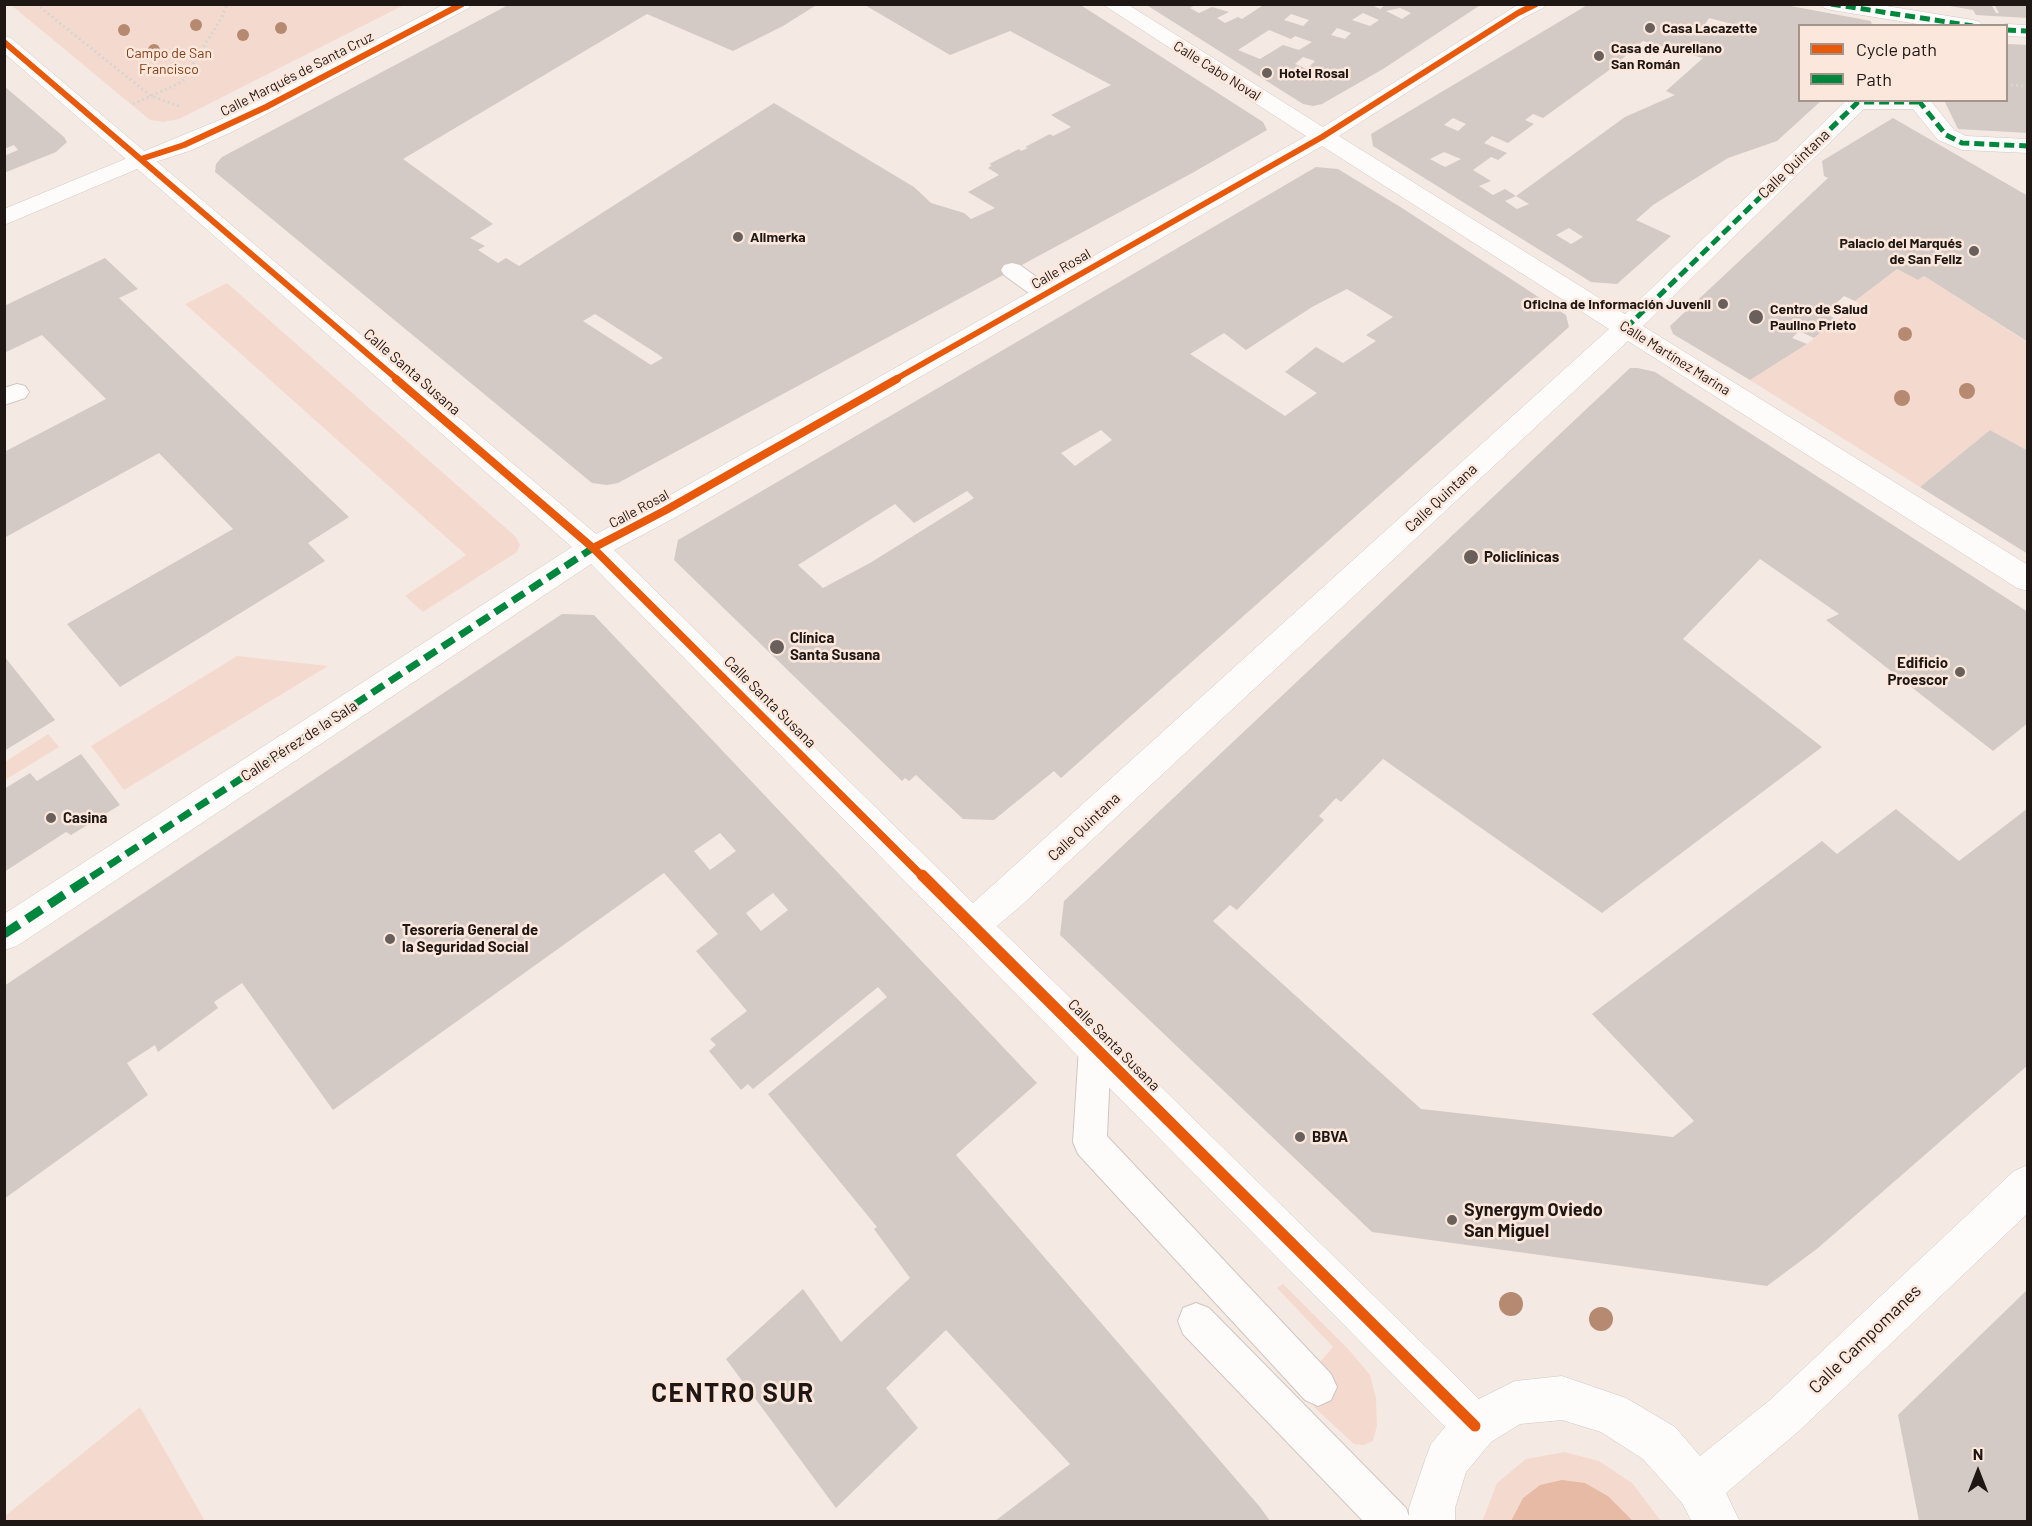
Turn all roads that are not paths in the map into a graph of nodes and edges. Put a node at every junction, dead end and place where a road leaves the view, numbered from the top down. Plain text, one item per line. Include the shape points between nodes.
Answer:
1 (462, 4) edge
2 (1112, 4) edge
3 (1536, 4) edge
4 (1831, 4) edge
5 (1893, 20) edge
6 (1946, 24) edge
7 (2008, 30) edge
8 (2028, 31) edge
9 (4, 42) edge
10 (1858, 102) edge
11 (1919, 102) edge
12 (1322, 137) junction
13 (2028, 146) edge
14 (141, 159) junction
15 (4, 218) edge
16 (1012, 270) dead end
17 (1045, 294) junction
18 (1626, 328) junction
19 (593, 548) junction
20 (2028, 580) edge
21 (972, 926) junction
22 (4, 934) edge
23 (1095, 1048) junction
24 (2028, 1185) edge
25 (1196, 1321) dead end
26 (1318, 1387) dead end
27 (1475, 1426) junction
28 (1708, 1504) edge
29 (1392, 1521) edge
30 (1432, 1521) edge

1 - 14 street, Calle Marqués de Santa Cruz via 230,124
2 - 12 street, Calle Cabo Noval
3 - 12 street, Calle Rosal
4 - 5 street
5 - 6 street
7 - 8 street
9 - 14 street, Calle Santa Susana
10 - 18 street, Calle Quintana
11 - 13 street via 1946,135 1962,143
12 - 17 street, Calle Rosal
12 - 18 street, Calle Martínez Marina
14 - 15 street, Calle Marqués de Santa Cruz
14 - 19 street, Calle Santa Susana
16 - 17 lane
17 - 19 street, Calle Rosal
18 - 20 street, Calle Martínez Marina
18 - 21 street, Calle Quintana
19 - 21 street, Calle Santa Susana
19 - 22 street, Calle Pérez de la Sala
21 - 23 street, Calle Santa Susana
23 - 26 lane via 1089,1142
23 - 27 street, Calle Santa Susana
24 - 28 street, Calle Campomanes via 1785,1415
25 - 29 lane
27 - 28 street via 1515,1404 1562,1398 1611,1413 1659,1443
27 - 30 street via 1447,1460 1432,1508

